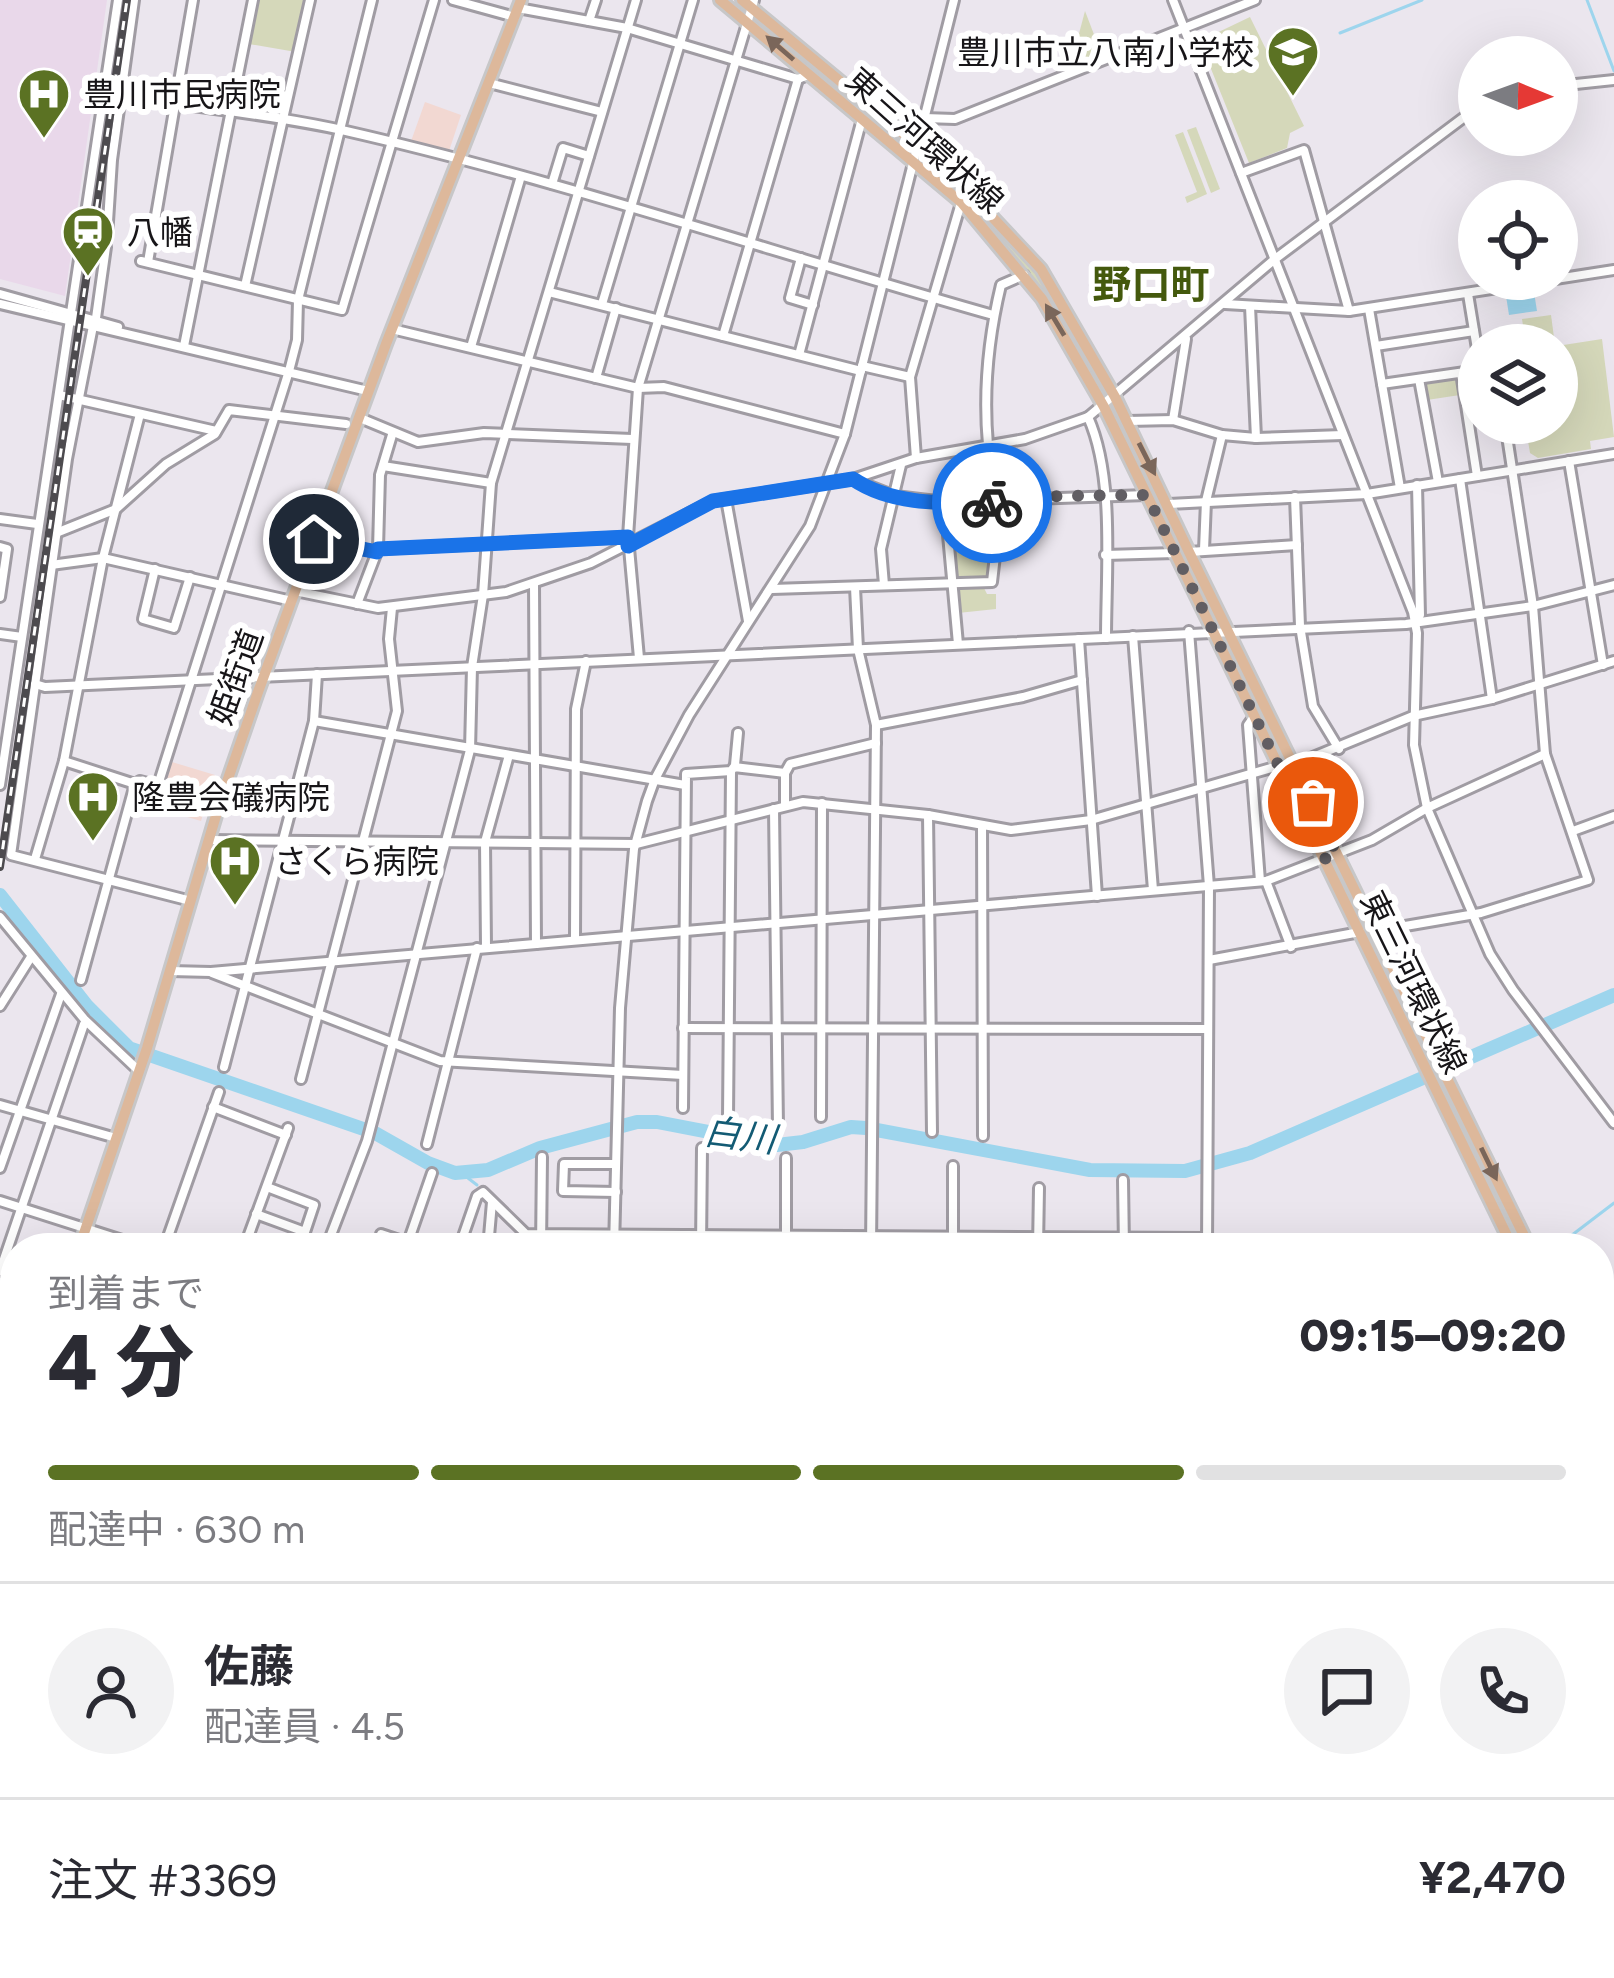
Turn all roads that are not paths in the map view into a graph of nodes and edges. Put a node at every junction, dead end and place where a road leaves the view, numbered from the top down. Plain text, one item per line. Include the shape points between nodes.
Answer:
1 (118, 0) edge
2 (134, 0) edge
3 (194, 0) edge
4 (253, 0) edge
5 (310, 0) edge
6 (372, 0) edge
7 (434, 0) edge
8 (453, 0) edge
9 (596, 0) edge
10 (636, 0) edge
11 (693, 0) edge
12 (720, 0) edge
13 (954, 0) edge
14 (1173, 0) edge
15 (1255, 0) edge
16 (749, 2) edge
17 (518, 8) edge
18 (590, 21) junction
19 (748, 23) junction
20 (627, 28) junction
21 (1184, 28) junction
22 (680, 44) junction
23 (736, 61) junction
24 (804, 76) junction
25 (1614, 80) edge
26 (489, 83) junction
27 (1578, 84) edge
28 (121, 95) junction
29 (175, 104) junction
30 (230, 112) junction
31 (602, 112) junction
32 (862, 118) junction
33 (924, 118) junction
34 (284, 121) junction
35 (1458, 122) edge
36 (340, 129) junction
37 (393, 142) junction
38 (916, 143) junction
39 (589, 156) junction
40 (94, 158) junction
41 (459, 159) junction
42 (913, 159) junction
43 (112, 160) junction
44 (1241, 173) junction
45 (520, 176) junction
46 (552, 184) junction
47 (579, 191) junction
48 (962, 202) junction
49 (632, 207) junction
50 (1326, 221) junction
51 (687, 224) junction
52 (750, 243) junction
53 (801, 258) junction
54 (1275, 259) junction
55 (824, 265) junction
56 (1614, 270) edge
57 (1024, 274) junction
58 (198, 275) junction
59 (1578, 276) edge
60 (883, 283) junction
61 (244, 286) junction
62 (549, 292) junction
63 (0, 294) edge
64 (1458, 296) edge
65 (931, 297) junction
66 (298, 300) junction
67 (0, 304) edge
68 (602, 304) junction
69 (1225, 304) junction
70 (813, 305) junction
71 (1250, 306) junction
72 (616, 308) junction
73 (1295, 308) junction
74 (1369, 309) junction
75 (1349, 311) junction
76 (993, 315) junction
77 (68, 316) junction
78 (658, 319) junction
79 (95, 322) junction
80 (392, 329) junction
81 (1458, 333) edge
82 (723, 336) junction
83 (1186, 338) junction
84 (184, 346) junction
85 (1376, 346) junction
86 (471, 347) junction
87 (799, 355) junction
88 (528, 362) junction
89 (861, 368) junction
90 (289, 371) junction
91 (1458, 373) edge
92 (910, 377) junction
93 (596, 378) junction
94 (1419, 379) junction
95 (1382, 384) junction
96 (638, 388) junction
97 (370, 391) junction
98 (59, 395) junction
99 (1115, 397) junction
100 (77, 399) junction
101 (1104, 407) junction
102 (140, 414) junction
103 (274, 415) junction
104 (1088, 417) junction
105 (360, 418) junction
106 (1173, 420) junction
107 (1128, 421) junction
108 (346, 424) dead end
109 (217, 431) junction
110 (845, 434) junction
111 (392, 435) junction
112 (507, 435) junction
113 (1222, 435) junction
114 (1343, 435) junction
115 (1256, 438) junction
116 (632, 440) junction
117 (1473, 444) edge
118 (1508, 444) edge
119 (988, 445) junction
120 (1614, 454) edge
121 (916, 458) junction
122 (1569, 461) junction
123 (901, 463) junction
124 (383, 466) junction
125 (1513, 471) junction
126 (1478, 476) junction
127 (853, 479) junction
128 (1460, 479) junction
129 (829, 481) junction
130 (1438, 482) junction
131 (491, 483) junction
132 (1417, 485) junction
133 (1400, 488) junction
134 (1367, 494) junction
135 (1147, 495) junction
136 (895, 496) junction
137 (1104, 496) junction
138 (1295, 497) junction
139 (726, 499) junction
140 (1206, 501) junction
141 (945, 502) junction
142 (1000, 503) junction
143 (1169, 504) junction
144 (116, 509) junction
145 (0, 519) edge
146 (37, 524) junction
147 (56, 533) junction
148 (314, 539) junction
149 (628, 541) junction
150 (486, 544) junction
151 (1297, 545) junction
152 (0, 547) edge
153 (377, 550) junction
154 (1204, 550) junction
155 (1182, 553) junction
156 (1106, 555) junction
157 (103, 558) junction
158 (51, 565) junction
159 (155, 569) junction
160 (190, 577) junction
161 (953, 583) junction
162 (223, 584) junction
163 (534, 584) junction
164 (1614, 585) edge
165 (855, 586) junction
166 (884, 586) junction
167 (770, 589) junction
168 (1590, 591) junction
169 (483, 595) junction
170 (293, 596) junction
171 (0, 597) edge
172 (357, 604) junction
173 (1533, 606) junction
174 (392, 608) junction
175 (1480, 614) junction
176 (1416, 622) junction
177 (748, 624) junction
178 (1300, 626) junction
179 (1229, 630) junction
180 (1189, 631) junction
181 (1212, 631) junction
182 (0, 634) edge
183 (1133, 636) junction
184 (22, 637) junction
185 (1106, 638) junction
186 (1079, 639) junction
187 (958, 645) junction
188 (858, 649) junction
189 (727, 656) junction
190 (639, 658) junction
191 (586, 661) junction
192 (1614, 662) edge
193 (535, 664) junction
194 (1603, 665) junction
195 (472, 667) junction
196 (392, 672) junction
197 (317, 674) junction
198 (263, 676) junction
199 (193, 680) junction
200 (1082, 680) junction
201 (1540, 683) junction
202 (35, 684) junction
203 (80, 685) junction
204 (1492, 699) junction
205 (1413, 716) junction
206 (1253, 718) junction
207 (314, 721) junction
208 (876, 724) junction
209 (738, 733) dead end
210 (392, 735) junction
211 (876, 743) junction
212 (470, 749) junction
213 (1339, 749) junction
214 (1545, 754) junction
215 (509, 755) junction
216 (535, 759) junction
217 (64, 761) junction
218 (1296, 764) junction
219 (1278, 766) junction
220 (575, 767) junction
221 (732, 769) junction
222 (784, 773) junction
223 (1252, 774) junction
224 (655, 779) junction
225 (0, 784) edge
226 (135, 784) junction
227 (158, 785) junction
228 (686, 785) junction
229 (1201, 789) junction
230 (220, 802) junction
231 (822, 803) junction
232 (1146, 805) junction
233 (780, 807) junction
234 (1427, 808) junction
235 (875, 811) junction
236 (928, 815) junction
237 (1614, 816) edge
238 (731, 819) junction
239 (1091, 820) junction
240 (982, 825) junction
241 (685, 831) junction
242 (1573, 831) junction
243 (209, 840) junction
244 (284, 841) junction
245 (445, 841) junction
246 (366, 842) junction
247 (485, 842) junction
248 (535, 842) junction
249 (577, 843) junction
250 (636, 844) junction
251 (1331, 856) junction
252 (34, 859) junction
253 (111, 878) junction
254 (1263, 881) junction
255 (1209, 886) junction
256 (1153, 890) junction
257 (1096, 896) junction
258 (191, 901) junction
259 (982, 904) junction
260 (928, 909) junction
261 (1471, 913) junction
262 (874, 915) junction
263 (0, 917) edge
264 (822, 920) junction
265 (775, 924) junction
266 (729, 926) junction
267 (682, 930) junction
268 (1360, 932) junction
269 (1376, 932) junction
270 (627, 935) junction
271 (575, 940) junction
272 (536, 944) junction
273 (1291, 946) junction
274 (482, 948) junction
275 (418, 954) junction
276 (31, 956) junction
277 (333, 961) junction
278 (1209, 961) junction
279 (250, 969) junction
280 (170, 971) junction
281 (211, 972) junction
282 (81, 980) dead end
283 (245, 988) junction
284 (62, 993) junction
285 (0, 1006) edge
286 (317, 1016) junction
287 (84, 1024) dead end
288 (683, 1028) junction
289 (728, 1028) junction
290 (775, 1028) junction
291 (821, 1028) junction
292 (873, 1028) junction
293 (932, 1028) junction
294 (982, 1029) junction
295 (1207, 1029) junction
296 (392, 1043) junction
297 (448, 1062) junction
298 (224, 1067) dead end
299 (140, 1068) junction
300 (620, 1073) junction
301 (683, 1076) junction
302 (302, 1078) dead end
303 (219, 1092) dead end
304 (0, 1105) edge
305 (213, 1107) junction
306 (683, 1108) dead end
307 (20, 1111) junction
308 (821, 1117) dead end
309 (728, 1118) dead end
310 (51, 1120) junction
311 (1614, 1123) edge
312 (778, 1127) dead end
313 (932, 1132) dead end
314 (983, 1136) dead end
315 (116, 1138) junction
316 (428, 1144) dead end
317 (702, 1148) dead end
318 (542, 1157) dead end
319 (786, 1158) dead end
320 (616, 1164) junction
321 (953, 1166) dead end
322 (0, 1168) edge
323 (432, 1174) dead end
324 (1123, 1180) dead end
325 (267, 1187) junction
326 (1039, 1188) dead end
327 (616, 1192) junction
328 (0, 1201) edge
329 (492, 1201) junction
330 (22, 1209) junction
331 (256, 1214) junction
332 (85, 1228) junction
333 (13, 1233) edge
334 (84, 1233) edge
335 (100, 1233) edge
336 (169, 1233) edge
337 (249, 1233) edge
338 (332, 1233) edge
339 (412, 1233) edge
340 (464, 1233) edge
341 (489, 1233) edge
342 (525, 1233) edge
343 (541, 1233) edge
344 (614, 1233) edge
345 (702, 1233) edge
346 (786, 1233) edge
347 (871, 1233) edge
348 (953, 1233) edge
349 (1038, 1233) edge
350 (1124, 1233) edge
351 (1207, 1233) edge
352 (1506, 1233) edge
353 (1523, 1233) edge

1 - 40 street
2 - 28 street
3 - 29 street
4 - 30 street
5 - 34 street
6 - 36 street
7 - 37 street
8 - 17 street
9 - 18 street
10 - 20 street
11 - 22 street
12 - 19 main road, 東三河環状線
13 - 33 street
14 - 21 street
15 - 21 street
16 - 19 street
16 - 38 main road, 東三河環状線
17 - 18 street
17 - 26 main road, 姫街道
18 - 20 street
19 - 23 street
24 -> 19 main road, 東三河環状線
20 - 22 street
20 - 31 street
21 - 33 street via 955,119
21 - 44 street
22 - 23 street
22 - 49 street
23 - 24 street
23 - 51 street
24 - 32 main road, 東三河環状線
24 - 52 street
25 - 27 street
26 - 31 street
26 - 41 main road, 姫街道
28 - 29 street
28 - 43 street
29 - 30 street
29 - 58 street via 145,262
30 - 34 street
30 - 58 street
31 - 39 street
32 - 42 main road, 東三河環状線
32 - 55 street
33 - 38 street
34 - 36 street
34 - 61 street
35 - 50 street
36 - 37 street
36 - 66 street
37 - 41 street
37 - 66 street via 342,310
38 - 42 street
38 - 99 main road, 東三河環状線 via 1041,269
39 - 46 street via 563,148
39 - 47 street
40 - 43 street
40 - 77 street
41 - 45 street
41 - 80 main road, 姫街道
42 - 48 main road, 東三河環状線
42 - 60 street
43 - 79 street
44 - 50 street via 1304,150
44 - 54 street
45 - 46 street
45 - 86 street
46 - 47 street
47 - 49 street
47 - 62 street
48 - 57 main road, 東三河環状線
48 - 65 street
49 - 51 street
49 - 68 street
50 - 54 street
50 - 75 street
51 - 52 street
51 - 78 street
52 - 53 street
52 - 82 street
53 - 55 street
53 - 70 street via 790,298
54 - 69 street
54 - 73 street
55 - 60 street
55 - 70 street
56 - 59 street
57 - 76 street via 1002,283
101 -> 57 main road, 東三河環状線
58 - 61 street
58 - 84 street
60 - 65 street
60 - 89 street
61 - 66 street
62 - 68 street
62 - 88 street
63 - 77 street
64 - 74 street
65 - 76 street
65 - 92 street
66 - 90 street
67 - 77 street
68 - 72 street
69 - 71 street
69 - 83 street
70 - 87 street
71 - 73 street
71 - 115 street
72 - 78 street
72 - 93 street
73 - 75 street
73 - 114 street
74 - 75 street
74 - 85 street
76 - 119 street
77 - 79 street
77 - 98 street
78 - 82 street
78 - 96 street
79 - 84 street
79 - 100 street
80 - 86 street
80 - 97 main road, 姫街道
81 - 85 street
82 - 87 street
83 - 99 street
83 - 106 street
84 - 90 street
85 - 95 street
86 - 88 street
87 - 89 street
88 - 93 street
88 - 112 street
89 - 92 street
89 - 110 street
90 - 97 street
90 - 103 street
91 - 94 street
92 - 121 street
93 - 96 street
94 - 95 street
94 - 130 street
95 - 133 street
96 - 110 street via 664,387
96 - 116 street
97 - 105 main road, 姫街道
98 - 100 street
98 - 146 street
99 - 101 street
99 - 107 main road, 東三河環状線
100 - 102 street
100 - 147 street
101 - 104 street
101 - 135 main road, 東三河環状線
102 - 109 street
102 - 144 street
103 - 108 street
103 - 109 street via 230,410
103 - 162 street
104 - 119 street
104 - 137 street
105 - 111 street
105 - 148 main road, 姫街道
106 - 107 street
106 - 113 street
107 -> 143 main road, 東三河環状線
109 - 144 street
110 - 129 street
111 - 112 street via 418,442
111 - 124 street
112 - 116 street
112 - 131 street
113 - 115 street
113 - 140 street
114 - 115 street
114 - 134 street
116 - 149 street
117 - 126 street
118 - 125 street
119 - 121 street
120 - 122 street
121 - 123 street
122 - 125 street
122 - 168 street
123 - 127 street
123 - 136 street
124 - 131 street
124 - 153 street
125 - 126 street
125 - 173 street
126 - 128 street
127 - 129 street
127 - 136 street
128 - 130 street
128 - 175 street
129 - 139 street
129 - 167 street
130 - 132 street
131 - 150 street
132 - 133 street
132 - 176 street
133 - 134 street
134 - 138 street
134 - 176 street
135 - 137 street
135 - 155 main road, 東三河環状線
136 - 141 street
136 - 166 street via 881,548
137 - 142 street
137 - 156 street
138 - 140 street
138 - 151 street
139 - 149 street
139 - 177 street
140 - 143 street
140 - 154 street
141 - 142 street
141 - 161 street
142 - 161 street via 995,580
143 - 155 main road, 東三河環状線
144 - 147 street
144 - 157 street
145 - 146 street
146 - 184 street
147 - 158 street
148 - 153 street
148 - 170 main road, 姫街道
149 - 150 street
149 - 163 street
149 - 190 street
150 - 153 street
150 - 169 street
151 - 154 street
151 - 178 street
152 - 171 street via 7,549
153 - 172 street
154 - 155 street
155 - 156 street
155 - 179 main road, 東三河環状線
155 - 181 main road, 東三河環状線
156 - 185 street
157 - 158 street
157 - 159 street
157 - 203 street
158 - 202 street
159 - 160 street
159 - 160 street via 143,619 174,628
160 - 162 street
161 - 166 street
161 - 187 street
162 - 170 street
162 - 199 street
163 - 169 street
163 - 193 street
164 - 168 street
165 - 166 street
165 - 167 street
165 - 188 street
167 - 177 street
168 - 173 street
168 - 194 street
169 - 174 street
169 - 195 street
170 - 172 street
170 - 198 main road, 姫街道
172 - 174 street
173 - 175 street
173 - 201 street
174 - 196 street
175 - 176 street
175 - 204 street
176 - 178 street
176 - 205 street
177 - 189 street
178 - 179 street
178 - 213 street via 1313,706
179 - 181 street
179 - 218 main road, 東三河環状線
180 - 181 street
180 - 183 street
180 - 229 street
181 - 206 main road, 東三河環状線
182 - 184 street
183 - 185 street
183 - 232 street
184 - 225 street
185 - 186 street
186 - 187 street
186 - 200 street
187 - 188 street
188 - 189 street
188 - 208 street
189 - 190 street
189 - 224 street
190 - 191 street
191 - 193 street
191 - 220 street
192 - 194 street
193 - 195 street
193 - 216 street
194 - 201 street
195 - 196 street
195 - 212 street
196 - 197 street
196 - 210 street
197 - 198 street
197 - 207 street
198 - 199 street
198 - 230 main road, 姫街道
199 - 203 street
199 - 227 street
200 - 208 street
200 - 239 street
201 - 204 street
201 - 214 street
202 - 203 street
202 - 252 street via 11,855
203 - 217 street
204 - 205 street
205 - 213 street
205 - 234 street
206 - 219 main road, 東三河環状線
206 - 223 street
207 - 210 street
207 - 244 street
208 - 211 street
209 - 221 street
210 - 212 street
210 - 246 street
211 - 222 street via 790,764
211 - 235 street
212 - 215 street
212 - 245 street
213 - 218 street
214 - 234 street
214 - 242 street
215 - 216 street
215 - 247 street
216 - 220 street
216 - 248 street
217 - 226 street
217 - 252 street
218 - 251 main road, 東三河環状線
219 - 223 street
219 - 251 main road, 東三河環状線
220 - 224 street
220 - 249 street
221 - 222 street
221 - 228 street via 686,774
221 - 238 street
222 - 233 street
223 - 229 street
223 - 254 street
224 - 228 street
224 - 250 street
226 - 227 street
226 - 253 street
227 - 230 street
228 - 241 street
229 - 232 street
229 - 255 street
230 - 243 main road, 姫街道
231 - 233 street
231 - 235 street
231 - 264 street
232 - 239 street
232 - 256 street
233 - 238 street
233 - 265 street
234 - 251 street
234 - 261 street
235 - 236 street
235 - 262 street
236 - 240 street
236 - 260 street
237 - 242 street
238 - 241 street
238 - 266 street
239 - 240 street via 1011,830
239 - 257 street
240 - 259 street
241 - 250 street
241 - 267 street
242 - 261 street via 1588,880
243 - 244 street
243 - 258 main road, 姫街道
244 - 246 street
244 - 279 street
245 - 246 street
245 - 247 street
245 - 275 street
246 - 277 street
247 - 248 street
247 - 274 street
248 - 249 street
248 - 272 street
249 - 250 street
249 - 271 street
250 - 270 street
251 - 254 street
251 - 268 main road, 東三河環状線
251 - 269 main road, 東三河環状線
252 - 253 street
253 - 258 street
253 - 282 street
254 - 255 street
254 - 273 street
255 - 256 street
255 - 278 street
256 - 257 street
257 - 259 street
258 - 280 main road, 姫街道
259 - 260 street
259 - 294 street
260 - 262 street
260 - 293 street
261 - 269 street
261 - 311 street via 1501,972
262 - 264 street
262 - 292 street
263 - 276 street
264 - 265 street
264 - 291 street
265 - 266 street
265 - 290 street
266 - 267 street
266 - 289 street
267 - 270 street
267 - 288 street
268 - 273 street
268 - 352 main road, 東三河環状線
269 -> 353 main road, 東三河環状線
270 - 271 street
270 - 300 street
271 - 272 street
272 - 274 street
273 - 278 street
274 - 275 street
274 - 297 street
275 - 277 street
275 - 296 street
276 - 284 street
276 - 285 street
277 - 279 street
277 - 286 street
278 - 295 street
279 - 281 street
279 - 283 street
280 - 281 street
280 - 299 main road, 姫街道
281 - 283 street
283 - 286 street
283 - 298 street
284 - 299 street
284 - 307 street
286 - 296 street
286 - 302 street
287 - 310 street
288 - 289 street
288 - 301 street
289 - 290 street
289 - 309 street
290 - 291 street
290 - 312 street
291 - 292 street
291 - 308 street
292 - 293 street
292 - 347 street
293 - 294 street
293 - 313 street
294 - 295 street
294 - 314 street
295 - 351 street
296 - 297 street
296 - 338 street via 368,1139
297 - 300 street
297 - 316 street
299 - 315 main road, 姫街道
300 - 301 street
300 - 320 street
301 - 306 street
303 - 305 street
304 - 307 street
305 - 325 street via 287,1132
305 - 336 street
307 - 310 street
307 - 322 street
310 - 315 street
310 - 330 street
315 - 332 main road, 姫街道
317 - 345 street
318 - 343 street
319 - 346 street
320 - 327 street
320 - 327 street via 564,1164 563,1191
321 - 348 street
323 - 339 street
324 - 350 street
325 - 331 street
325 - 331 street via 314,1205 305,1232
326 - 349 street
327 - 344 street
328 - 330 street
329 - 340 street via 477,1196
329 - 341 street
329 - 342 street
330 - 332 street
330 - 333 street
331 - 337 street
332 - 334 main road, 姫街道
332 - 335 street

